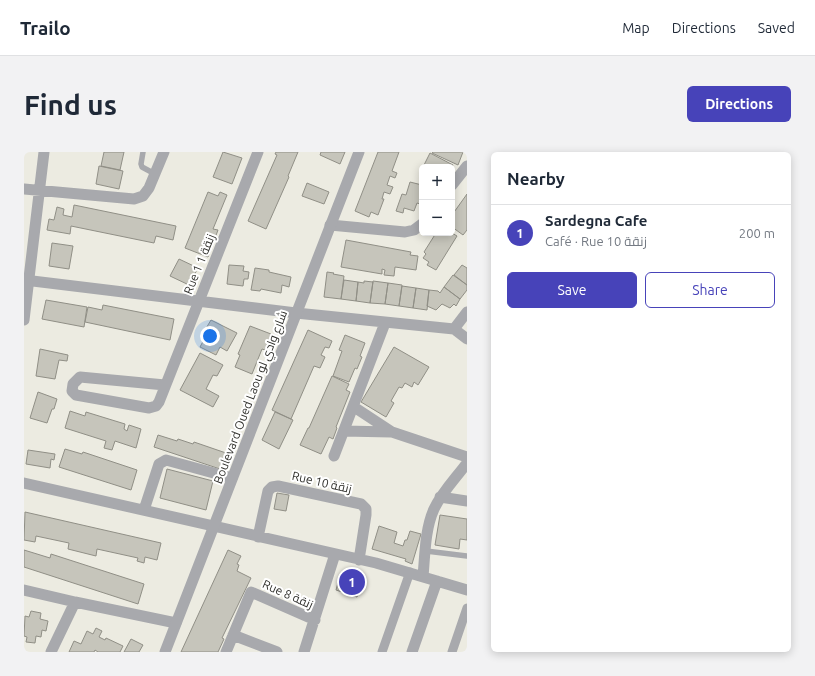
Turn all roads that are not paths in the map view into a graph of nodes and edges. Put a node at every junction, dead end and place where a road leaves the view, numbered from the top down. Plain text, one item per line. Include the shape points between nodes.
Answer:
1 (44, 152) edge
2 (143, 152) edge
3 (164, 152) edge
4 (258, 152) edge
5 (359, 152) edge
6 (467, 166) edge
7 (155, 174) junction
8 (455, 181) edge
9 (24, 188) edge
10 (40, 190) junction
11 (330, 225) junction
12 (419, 226) edge
13 (27, 281) edge
14 (198, 302) junction
15 (467, 312) edge
16 (296, 313) junction
17 (24, 320) edge
18 (385, 323) junction
19 (454, 329) junction
20 (467, 339) edge
21 (165, 385) junction
22 (354, 407) junction
23 (344, 431) junction
24 (392, 432) junction
25 (334, 456) dead end
26 (467, 457) edge
27 (467, 463) edge
28 (232, 478) junction
29 (24, 483) edge
30 (440, 497) junction
31 (467, 501) edge
32 (144, 510) junction
33 (213, 526) junction
34 (258, 537) junction
35 (426, 551) junction
36 (335, 554) junction
37 (467, 556) edge
38 (359, 560) junction
39 (410, 572) junction
40 (423, 577) junction
41 (437, 581) junction
42 (24, 590) edge
43 (467, 590) edge
44 (75, 602) junction
45 (467, 608) edge
46 (315, 620) junction
47 (176, 623) junction
48 (234, 635) junction
49 (51, 652) edge
50 (165, 652) edge
51 (226, 652) edge
52 (277, 652) edge
53 (304, 652) edge
54 (382, 652) edge
55 (412, 652) edge
56 (452, 652) edge

1 - 10 street
2 - 7 lane via 142,167
3 - 7 street
4 - 14 street, Rue 1 زنقة 1
5 - 11 street, Boulevard Oued Laou شارع وادي لو
6 - 8 street
7 - 10 street via 143,196 134,199
9 - 10 street
10 - 13 street
11 - 12 street via 406,232
11 - 16 street, Boulevard Oued Laou شارع وادي لو
13 - 14 street
13 - 17 street
14 - 16 street
14 - 21 street, Rue 1 زنقة 1
15 - 19 street
16 - 18 street
16 - 28 street, Boulevard Oued Laou شارع وادي لو
18 - 19 street
18 - 22 street
19 - 20 street
21 - 21 street, Rue 1 زنقة 1 via 159,402 149,408 76,395 72,391 73,384 80,377
22 - 23 street
22 - 24 street
23 - 24 street
23 - 25 street
24 - 26 street
27 - 30 street
28 - 32 street via 162,461
28 - 33 street, Boulevard Oued Laou شارع وادي لو
29 - 32 street
30 - 31 street
30 - 35 street via 429,523
32 - 33 street
33 - 34 street
33 - 47 street, Boulevard Oued Laou شارع وادي لو
34 - 36 street
34 - 38 street, Rue 10 زنقة via 268,491 278,486 361,504 366,509 366,515
35 - 37 lane
35 - 40 street
36 - 38 street
36 - 46 street
38 - 39 street
39 - 40 street
39 - 54 street
40 - 41 street
41 - 43 street
41 - 55 street
42 - 44 street
44 - 47 street
44 - 49 street
45 - 56 street
46 - 48 street, Rue 8 زنقة via 251,592
46 - 53 street
47 - 50 street, Boulevard Oued Laou شارع وادي لو
48 - 51 street
48 - 52 street

